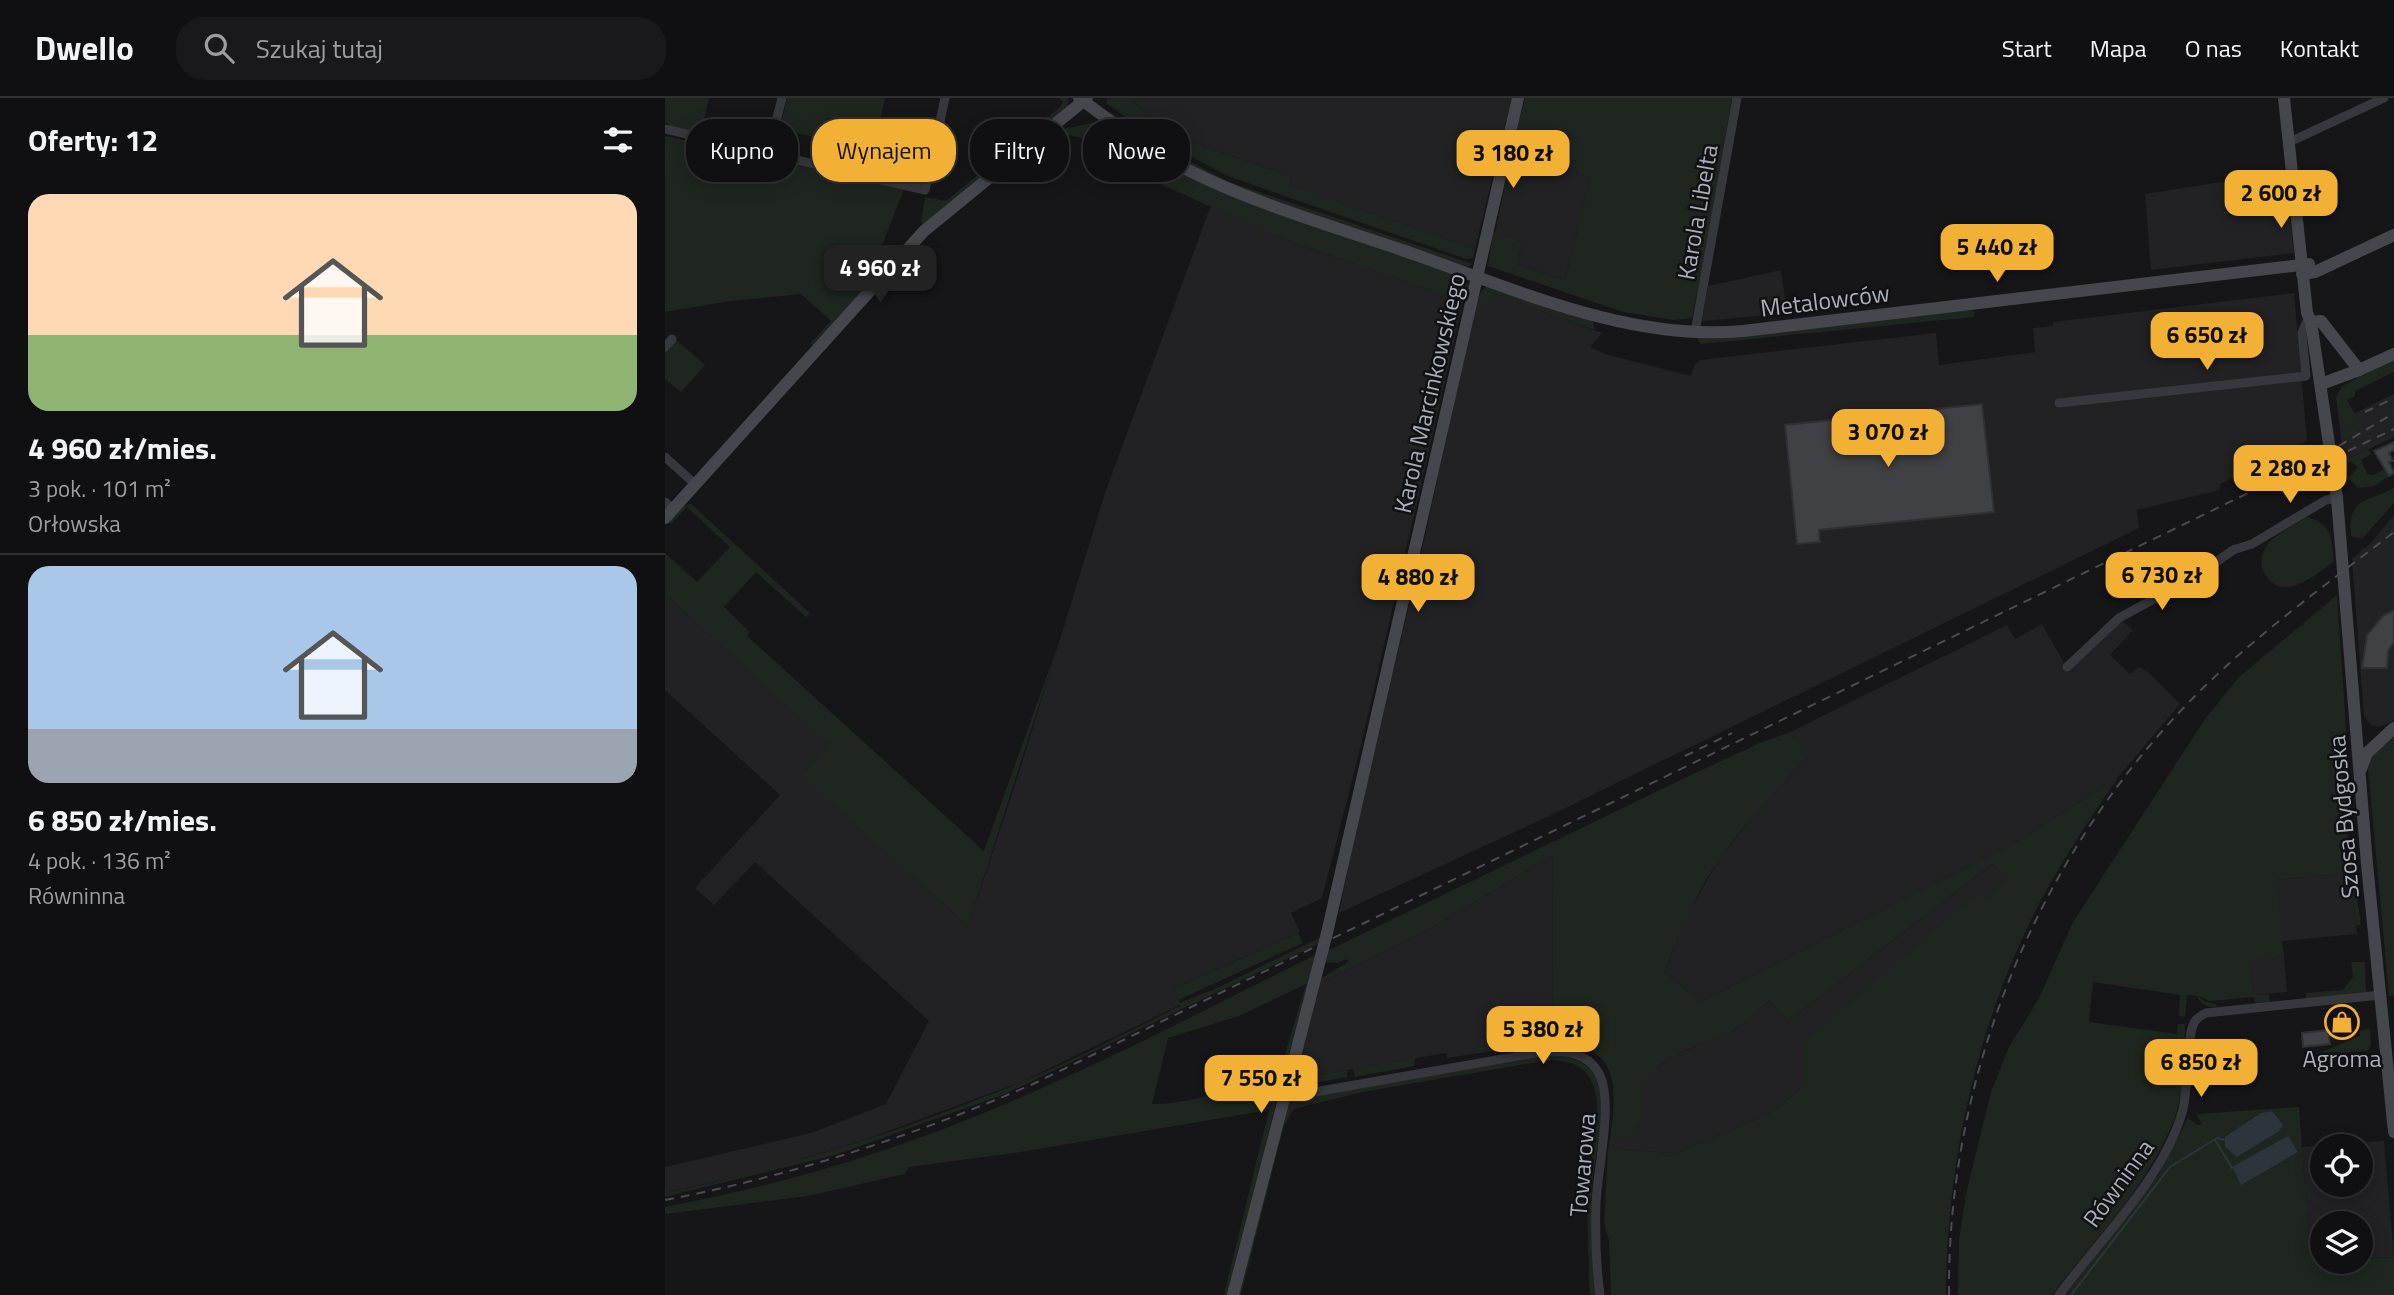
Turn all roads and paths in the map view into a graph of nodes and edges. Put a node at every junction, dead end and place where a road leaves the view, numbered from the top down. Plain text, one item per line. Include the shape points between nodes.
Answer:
1 (782, 98) edge
2 (945, 98) edge
3 (1518, 98) edge
4 (1737, 98) edge
5 (2284, 98) edge
6 (2292, 98) edge
7 (2384, 98) edge
8 (1083, 99) edge
9 (777, 119) edge
10 (665, 129) edge
11 (686, 134) edge
12 (2292, 139) junction
13 (798, 160) edge
14 (2394, 235) edge
15 (2306, 269) junction
16 (1477, 275) junction
17 (2311, 323) junction
18 (1695, 332) junction
19 (2394, 354) edge
20 (2359, 370) junction
21 (2321, 384) junction
22 (2059, 403) dead end
23 (665, 457) edge
24 (695, 484) junction
25 (2337, 498) junction
26 (668, 510) edge
27 (2067, 667) dead end
28 (2390, 731) edge
29 (2357, 735) junction
30 (2360, 773) junction
31 (2380, 995) junction
32 (2389, 1029) edge
33 (1283, 1094) junction
34 (2394, 1132) edge
35 (1233, 1295) edge
36 (1600, 1295) edge
37 (2059, 1295) edge

1 - 9 street
2 - 13 street via 925,190
3 - 16 street, Karola Marcinkowskiego
4 - 18 street, Karola Libelta
5 - 12 street
6 - 12 street
7 - 12 street
8 - 16 street, Metalowców via 1151,149 1227,188
8 - 24 street via 954,204 900,257
10 - 11 street
12 - 15 street, Szosa Bydgoska
14 - 15 street, Metalowców
15 - 17 street, Szosa Bydgoska via 2315,313
15 - 18 street, Metalowców via 1743,331
16 - 18 street, Metalowców via 1603,318
16 - 33 street, Karola Marcinkowskiego via 1324,943
17 - 20 street via 2321,321
17 - 21 street, Szosa Bydgoska
17 - 22 street via 2306,323 2302,333 2305,376
19 - 20 street
20 - 21 street
21 - 25 street, Szosa Bydgoska
23 - 24 street
24 - 26 street
25 - 27 street via 2233,550 2198,575 2119,618
25 - 29 street, Szosa Bydgoska
28 - 29 street via 2375,737
28 - 30 street via 2367,753
29 - 30 street, Szosa Bydgoska
30 - 31 street, Szosa Bydgoska
31 - 32 street, Szosa Bydgoska
31 - 37 street, Równinna via 2198,1017 2191,1031 2187,1096 2167,1150
32 - 34 street, Szosa Bydgoska
33 - 35 street, Karola Marcinkowskiego
33 - 36 street, Towarowa via 1547,1051 1588,1059 1606,1093 1596,1208

